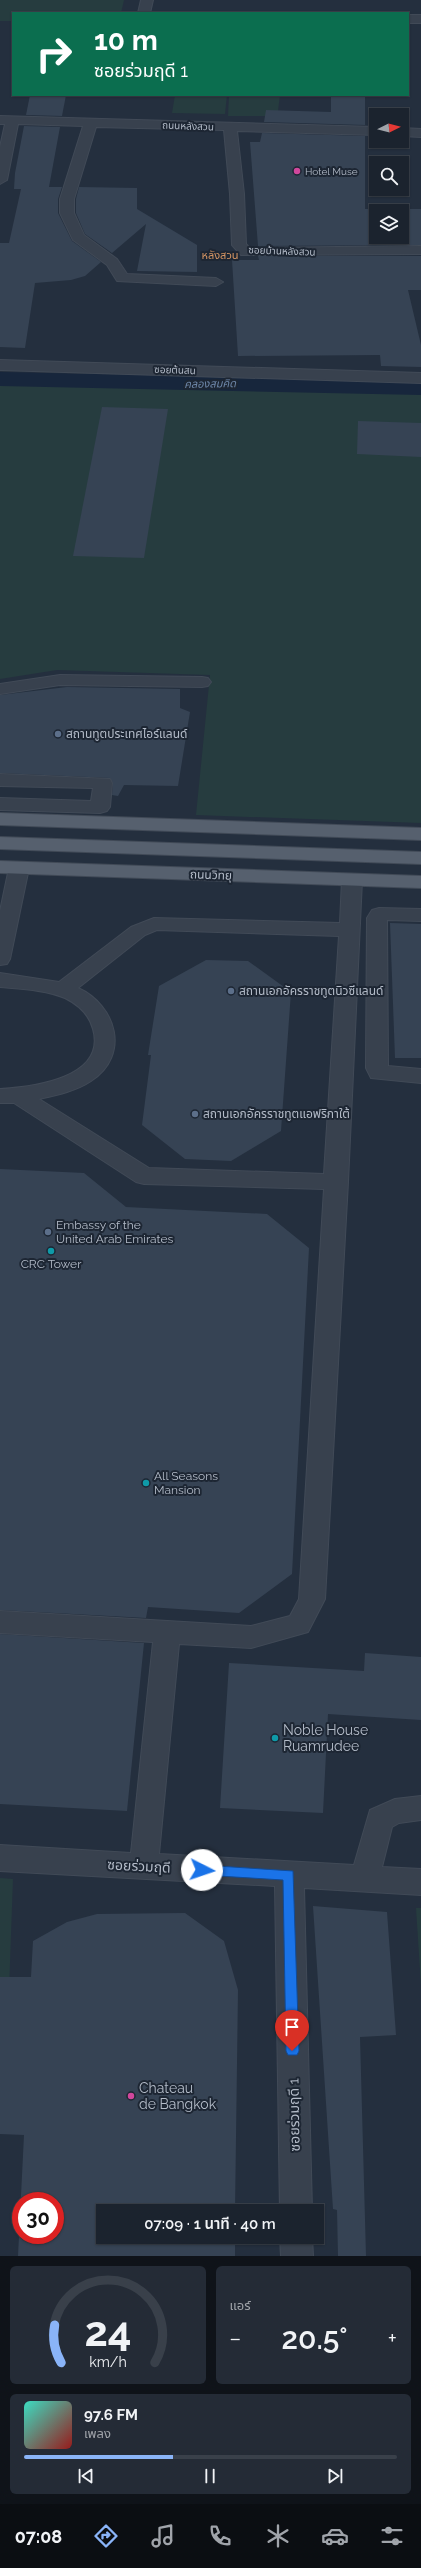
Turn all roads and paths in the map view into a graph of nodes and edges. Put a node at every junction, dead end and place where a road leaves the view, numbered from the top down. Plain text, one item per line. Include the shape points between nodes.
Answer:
1 (147, 0) edge
2 (144, 12) edge
3 (409, 19) edge
4 (421, 19) edge
5 (6, 120) edge
6 (91, 123) junction
7 (230, 127) junction
8 (369, 131) edge
9 (409, 132) edge
10 (421, 133) edge
11 (0, 180) edge
12 (421, 250) edge
13 (216, 282) dead end
14 (0, 365) edge
15 (421, 378) edge
16 (202, 682) dead end
17 (0, 689) edge
18 (0, 780) edge
19 (0, 804) edge
20 (0, 819) edge
21 (421, 834) edge
22 (0, 843) edge
23 (421, 858) edge
24 (10, 867) edge
25 (352, 880) junction
26 (421, 882) edge
27 (421, 915) edge
28 (349, 930) junction
29 (0, 959) edge
30 (0, 980) edge
31 (61, 991) junction
32 (421, 1076) edge
33 (9, 1096) edge
34 (337, 1182) junction
35 (0, 1622) edge
36 (167, 1631) junction
37 (421, 1808) edge
38 (0, 1858) edge
39 (144, 1866) junction
40 (289, 1875) junction
41 (364, 1880) junction
42 (421, 1882) edge
43 (296, 2204) edge
44 (296, 2244) edge
45 (297, 2256) edge

1 - 2 street
3 - 4 street
5 - 6 street, ถนนหลังสวน
5 - 11 street
6 - 7 street, ถนนหลังสวน
6 - 13 street via 67,199 67,213 78,237 112,262 122,278
7 - 8 street, ถนนหลังสวน
7 - 12 street, ซอยบ้านหลังสวน via 239,245 246,252
9 - 10 street
14 - 15 street, ซอยต้นสน
16 - 17 street via 60,680
18 - 19 street via 103,783 100,807
20 - 21 main road
22 - 23 main road, ถนนวิทยุ
24 - 25 main road, ถนนวิทยุ
24 - 29 street
25 - 26 main road, ถนนวิทยุ
25 - 28 street
27 - 32 street via 385,913 379,914 377,918 379,1072
28 - 31 street via 154,924 138,931
28 - 34 street
30 - 31 street via 42,984
31 - 33 street via 92,1007 103,1024 107,1045 97,1066 80,1078 49,1090
33 - 34 street via 144,1176
34 - 36 street via 312,1599 299,1624 251,1637
35 - 36 street
36 - 39 street
37 - 41 street via 395,1811 380,1819
38 - 39 street, ซอยร่วมฤดี
39 - 40 street, ซอยร่วมฤดี
40 - 41 street, ซอยร่วมฤดี
40 - 43 street, ซอยร่วมฤดี 1
41 - 42 street, ซอยร่วมฤดี
44 - 45 street

